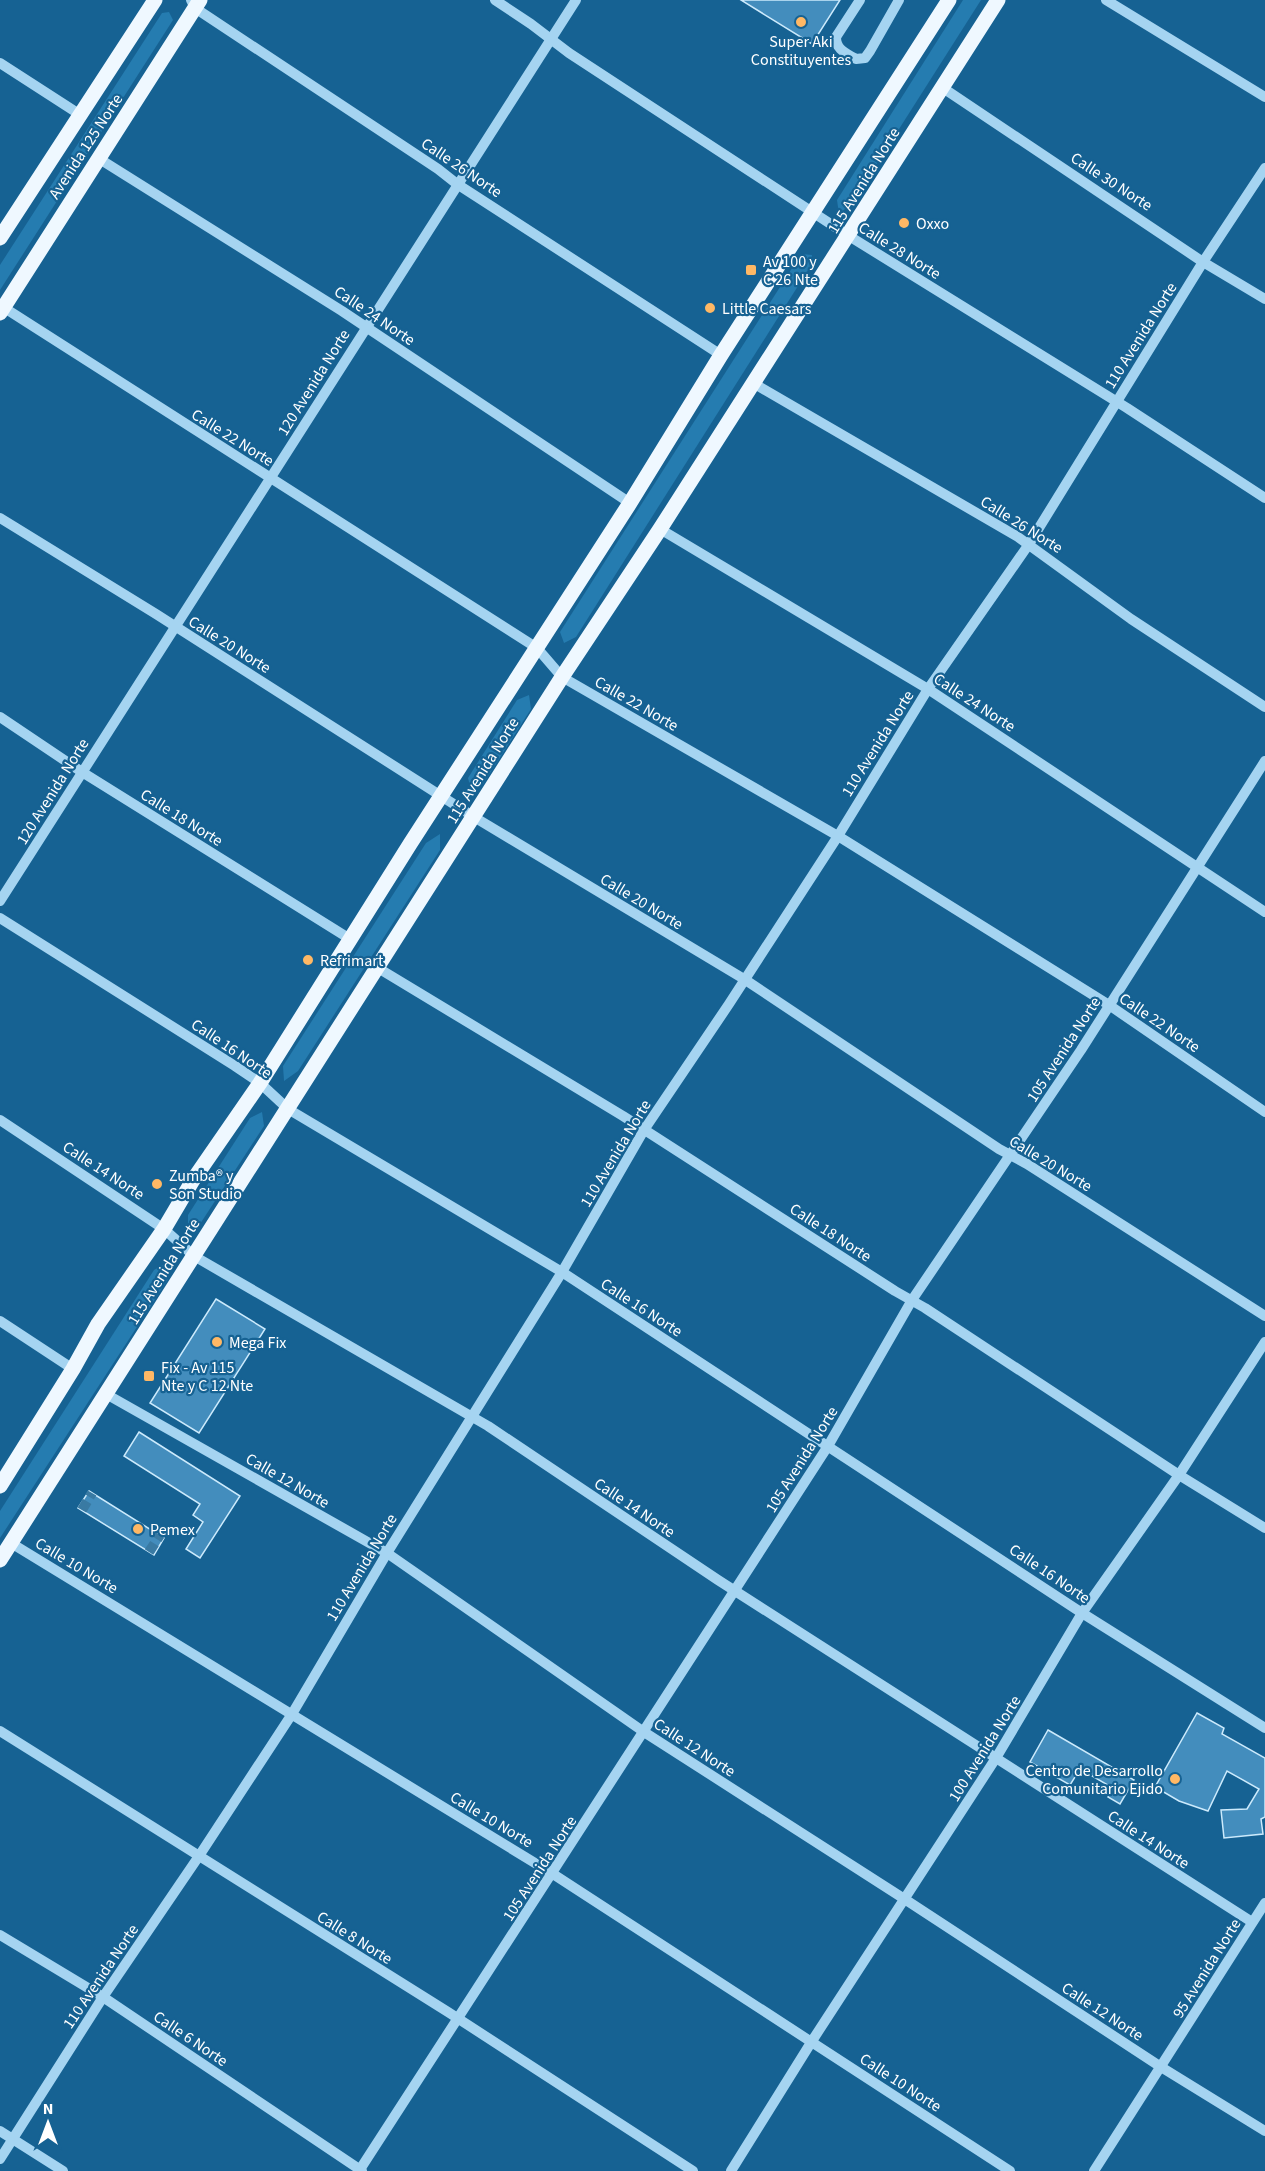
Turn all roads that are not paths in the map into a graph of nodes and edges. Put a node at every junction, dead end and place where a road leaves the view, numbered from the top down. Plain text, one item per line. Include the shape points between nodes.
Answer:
1 (155, 0) edge
2 (495, 0) edge
3 (576, 0) edge
4 (860, 0) edge
5 (899, 0) edge
6 (949, 0) edge
7 (998, 0) edge
8 (1106, 0) edge
9 (195, 3) edge
10 (550, 39) junction
11 (0, 63) edge
12 (943, 88) junction
13 (1265, 97) edge
14 (79, 114) junction
15 (99, 158) junction
16 (1265, 168) edge
17 (457, 184) junction
18 (813, 212) junction
19 (849, 236) junction
20 (0, 238) edge
21 (1203, 262) junction
22 (1265, 299) edge
23 (2, 310) edge
24 (365, 327) junction
25 (721, 355) junction
26 (753, 383) junction
27 (1116, 401) junction
28 (270, 478) junction
29 (1265, 498) edge
30 (630, 503) junction
31 (0, 518) edge
32 (660, 529) junction
33 (1029, 544) junction
34 (174, 628) junction
35 (537, 648) junction
36 (562, 677) junction
37 (928, 689) junction
38 (1265, 707) edge
39 (0, 717) edge
40 (1265, 761) edge
41 (81, 772) junction
42 (442, 795) junction
43 (474, 817) junction
44 (838, 836) junction
45 (1197, 868) junction
46 (0, 901) edge
47 (1265, 912) edge
48 (0, 918) edge
49 (350, 939) junction
50 (378, 968) junction
51 (744, 980) junction
52 (1109, 1005) junction
53 (260, 1083) junction
54 (288, 1108) junction
55 (1265, 1112) edge
56 (0, 1120) edge
57 (644, 1130) junction
58 (1011, 1155) junction
59 (164, 1229) junction
60 (194, 1256) junction
61 (562, 1272) junction
62 (912, 1300) junction
63 (1265, 1316) edge
64 (0, 1321) edge
65 (1265, 1342) edge
66 (74, 1369) junction
67 (106, 1394) junction
68 (470, 1417) junction
69 (828, 1446) junction
70 (1179, 1475) junction
71 (0, 1486) edge
72 (1265, 1528) edge
73 (11, 1543) junction
74 (387, 1552) junction
75 (0, 1560) edge
76 (736, 1592) junction
77 (1082, 1613) junction
78 (292, 1714) junction
79 (1265, 1728) edge
80 (0, 1731) edge
81 (644, 1732) junction
82 (996, 1758) junction
83 (199, 1856) junction
84 (553, 1874) junction
85 (906, 1899) junction
86 (1265, 1903) edge
87 (1252, 1922) junction
88 (0, 1935) edge
89 (103, 1997) junction
90 (458, 2019) junction
91 (812, 2041) junction
92 (1161, 2067) junction
93 (0, 2131) edge
94 (1265, 2131) edge
95 (14, 2139) junction
96 (0, 2159) edge
97 (63, 2171) edge
98 (361, 2171) edge
99 (693, 2171) edge
100 (731, 2171) edge
101 (1010, 2171) edge
102 (1094, 2171) edge

1 - 14 main road, Avenida 125 Norte
2 - 10 street, Calle 28 Norte
3 - 10 street, 120 Avenida Norte
4 - 5 street via 836,37 839,49 856,59 865,58
6 - 18 main road, 115 Avenida Norte
7 - 12 main road, 115 Avenida Norte
8 - 13 street
9 - 15 main road, Avenida 125 Norte
9 - 17 street, Calle 26 Norte
10 - 17 street, 120 Avenida Norte
10 - 18 street, Calle 28 Norte
11 - 14 street
12 - 19 main road, 115 Avenida Norte
12 - 21 street, Calle 30 Norte
14 - 20 main road, Avenida 125 Norte
15 - 23 main road, Avenida 125 Norte
15 - 24 street, Calle 24 Norte
16 - 21 street, 110 Avenida Norte
17 - 24 street, 120 Avenida Norte
17 - 25 street, Calle 26 Norte
18 - 19 street, Calle 28 Norte
18 - 25 main road, 115 Avenida Norte
19 - 26 main road, 115 Avenida Norte
19 - 27 street, Calle 28 Norte
21 - 22 street, Calle 30 Norte
21 - 27 street, 110 Avenida Norte
23 - 28 street, Calle 22 Norte
24 - 28 street, 120 Avenida Norte
24 - 30 street, Calle 24 Norte
25 - 30 main road, 115 Avenida Norte
26 - 32 main road, 115 Avenida Norte
26 - 33 street, Calle 26 Norte
27 - 29 street, Calle 28 Norte
27 - 33 street, 110 Avenida Norte
28 - 34 street, 120 Avenida Norte
28 - 35 street, Calle 22 Norte
30 - 35 main road, 115 Avenida Norte
31 - 34 street, Calle 20 Norte
32 - 36 main road, 115 Avenida Norte
32 - 37 street, Calle 24 Norte
33 - 37 street, 110 Avenida Norte
33 - 38 street, Calle 26 Norte via 1131,619
34 - 41 street, 120 Avenida Norte
34 - 42 street, Calle 20 Norte
35 - 36 street, Calle 22 Norte
35 - 42 main road, 115 Avenida Norte
36 - 43 main road, 115 Avenida Norte
36 - 44 street, Calle 22 Norte
37 - 44 street, 110 Avenida Norte
37 - 45 street, Calle 24 Norte
39 - 41 street, Calle 18 Norte
40 - 45 street, 105 Avenida Norte
41 - 46 street, 120 Avenida Norte
41 - 49 street, Calle 18 Norte
42 - 43 street, Calle 20 Norte
42 - 49 main road, 115 Avenida Norte
43 - 50 main road, 115 Avenida Norte
43 - 51 street, Calle 20 Norte
44 - 51 street, 110 Avenida Norte
44 - 52 street, Calle 22 Norte
45 - 47 street, Calle 24 Norte
45 - 52 street, 105 Avenida Norte
48 - 53 street, Calle 16 Norte
49 - 53 main road, 115 Avenida Norte
50 - 54 main road, 115 Avenida Norte
50 - 57 street, Calle 18 Norte
51 - 57 street, 110 Avenida Norte
51 - 58 street, Calle 20 Norte
52 - 55 street, Calle 22 Norte
52 - 58 street, 105 Avenida Norte
53 - 54 street, Calle 16 Norte
53 - 59 main road, 115 Avenida Norte
54 - 60 main road, 115 Avenida Norte
54 - 61 street, Calle 16 Norte
56 - 59 street, Calle 14 Norte
57 - 61 street, 110 Avenida Norte
57 - 62 street, Calle 18 Norte
58 - 62 street, 105 Avenida Norte
58 - 63 street, Calle 20 Norte
59 - 60 street, Calle 14 Norte
59 - 66 main road, 115 Avenida Norte via 99,1324
60 - 67 main road, 115 Avenida Norte
60 - 68 street, Calle 14 Norte
61 - 68 street, 110 Avenida Norte
61 - 69 street, Calle 16 Norte
62 - 69 street, 105 Avenida Norte
62 - 70 street, Calle 18 Norte
64 - 66 street
65 - 70 street, 100 Avenida Norte
66 - 71 main road, 115 Avenida Norte
67 - 73 main road, 115 Avenida Norte
67 - 74 street, Calle 12 Norte
68 - 74 street, 110 Avenida Norte
68 - 76 street, Calle 14 Norte
69 - 76 street, 105 Avenida Norte
69 - 77 street, Calle 16 Norte
70 - 72 street, Calle 18 Norte
70 - 77 street, 100 Avenida Norte
73 - 75 main road, 115 Avenida Norte
73 - 78 street, Calle 10 Norte
74 - 78 street, 110 Avenida Norte
74 - 81 street, Calle 12 Norte
76 - 81 street, 105 Avenida Norte
76 - 82 street, Calle 14 Norte
77 - 79 street, Calle 16 Norte
77 - 82 street, 100 Avenida Norte
78 - 83 street, 110 Avenida Norte
78 - 84 street, Calle 10 Norte
80 - 83 street, Calle 8 Norte
81 - 84 street, 105 Avenida Norte
81 - 85 street, Calle 12 Norte
82 - 85 street, 100 Avenida Norte
82 - 87 street, Calle 14 Norte
83 - 89 street, 110 Avenida Norte
83 - 90 street, Calle 8 Norte
84 - 90 street, 105 Avenida Norte
84 - 91 street, Calle 10 Norte
85 - 91 street, 100 Avenida Norte
85 - 92 street, Calle 12 Norte
86 - 87 street, 95 Avenida Norte
87 - 92 street, 95 Avenida Norte
88 - 89 street, Calle 6 Norte
89 - 95 street, 110 Avenida Norte
89 - 98 street, Calle 6 Norte
90 - 98 street, 105 Avenida Norte
90 - 99 street, Calle 8 Norte
91 - 100 street, 100 Avenida Norte
91 - 101 street, Calle 10 Norte
92 - 94 street, Calle 12 Norte
92 - 102 street, 95 Avenida Norte
93 - 95 street
95 - 96 street, 110 Avenida Norte
95 - 97 street

